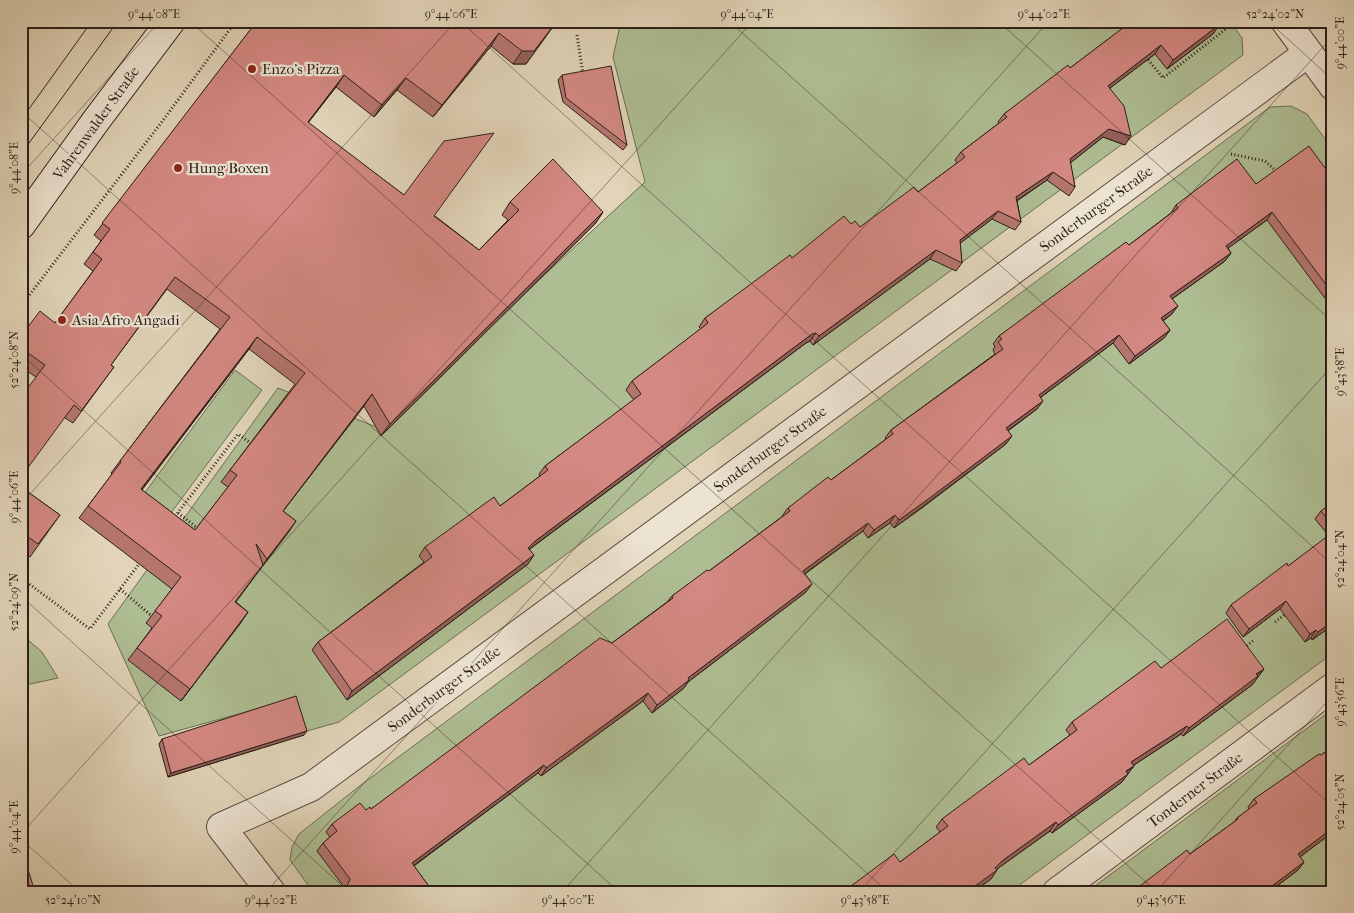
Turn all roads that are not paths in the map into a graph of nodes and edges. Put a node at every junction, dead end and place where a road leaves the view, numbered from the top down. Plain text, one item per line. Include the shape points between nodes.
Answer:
1 (171, 21) edge
2 (1285, 21) edge
3 (1308, 53) junction
4 (1333, 86) edge
5 (21, 225) edge
6 (1333, 687) edge
7 (271, 892) edge
8 (1057, 892) edge

1 - 5 street, Vahrenwalder Straße
2 - 3 street
3 - 4 street
3 - 7 street, Sonderburger Straße via 311,787 221,827
6 - 8 street, Tonderner Straße

